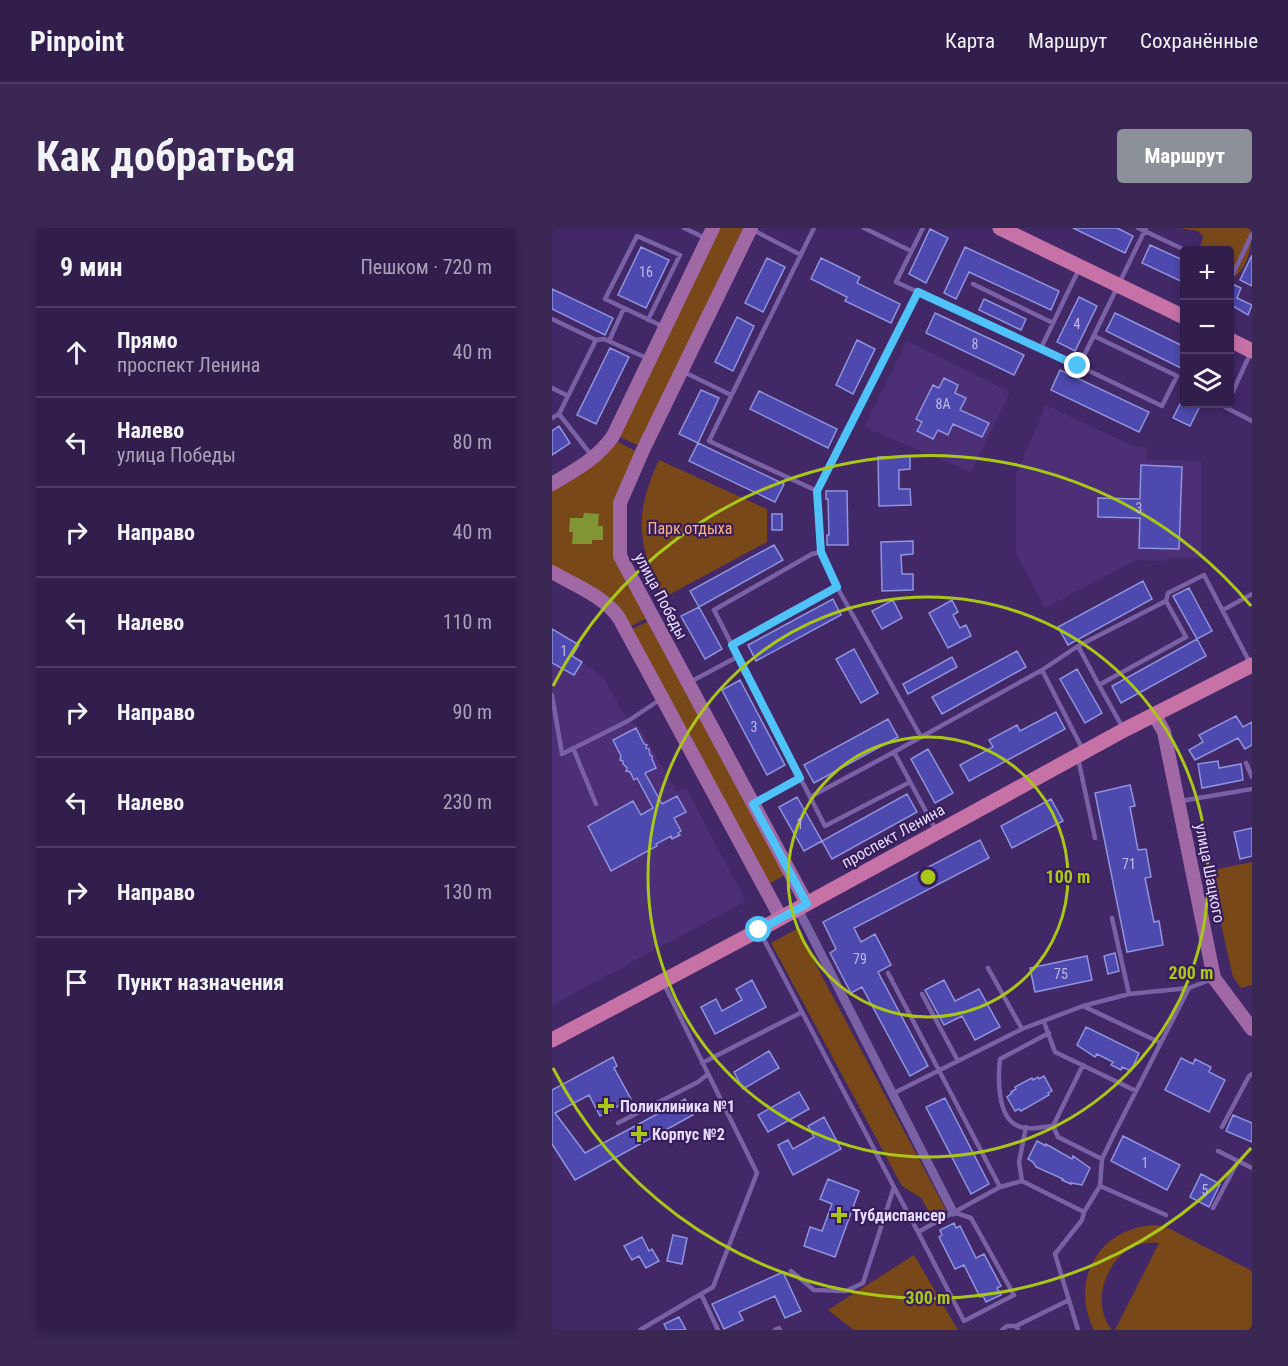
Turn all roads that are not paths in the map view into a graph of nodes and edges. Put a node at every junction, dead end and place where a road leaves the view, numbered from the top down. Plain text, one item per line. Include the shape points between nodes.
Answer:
1 (684, 228) edge
2 (751, 228) edge
3 (814, 228) edge
4 (864, 228) edge
5 (923, 228) edge
6 (1000, 228) edge
7 (1138, 228) edge
8 (1145, 230) edge
9 (710, 234) edge
10 (1252, 234) edge
11 (1180, 248) edge
12 (911, 251) junction
13 (801, 255) junction
14 (1080, 267) junction
15 (1234, 272) edge
16 (973, 284) dead end
17 (1119, 286) junction
18 (918, 292) junction
19 (624, 309) junction
20 (1180, 315) edge
21 (552, 319) edge
22 (648, 320) junction
23 (1053, 323) junction
24 (664, 327) junction
25 (1094, 336) junction
26 (596, 340) junction
27 (609, 341) junction
28 (1234, 342) edge
29 (1041, 348) junction
30 (1252, 351) edge
31 (649, 359) junction
32 (1078, 366) junction
33 (681, 371) junction
34 (552, 388) edge
35 (1234, 389) edge
36 (731, 395) junction
37 (568, 396) junction
38 (1227, 408) edge
39 (559, 414) junction
40 (552, 418) edge
41 (1252, 421) edge
42 (594, 459) junction
43 (552, 484) edge
44 (817, 491) junction
45 (821, 552) junction
46 (552, 572) edge
47 (837, 587) junction
48 (1252, 594) edge
49 (1166, 601) junction
50 (1223, 610) junction
51 (732, 645) junction
52 (1078, 646) junction
53 (738, 657) junction
54 (1252, 665) edge
55 (1042, 670) junction
56 (688, 683) junction
57 (1099, 685) junction
58 (552, 695) edge
59 (661, 699) junction
60 (1155, 714) junction
61 (1124, 730) junction
62 (921, 737) junction
63 (573, 748) junction
64 (894, 752) junction
65 (1081, 755) junction
66 (1246, 763) dead end
67 (1252, 777) edge
68 (800, 778) junction
69 (910, 782) junction
70 (1252, 789) edge
71 (810, 797) junction
72 (1179, 802) junction
73 (596, 804) dead end
74 (753, 804) junction
75 (938, 833) junction
76 (1095, 838) dead end
77 (802, 906) junction
78 (781, 918) junction
79 (1112, 918) dead end
80 (759, 930) junction
81 (988, 968) dead end
82 (888, 973) dead end
83 (1214, 978) junction
84 (663, 982) junction
85 (1189, 988) junction
86 (1128, 993) junction
87 (922, 994) dead end
88 (1083, 1006) junction
89 (802, 1012) junction
90 (1044, 1022) junction
91 (1022, 1029) junction
92 (1252, 1029) edge
93 (1049, 1033) junction
94 (552, 1040) edge
95 (1161, 1043) junction
96 (958, 1061) junction
97 (702, 1063) junction
98 (1083, 1065) junction
99 (939, 1070) junction
100 (708, 1074) junction
101 (1252, 1074) edge
102 (1136, 1091) junction
103 (892, 1094) junction
104 (618, 1123) dead end
105 (1053, 1126) junction
106 (1026, 1127) junction
107 (1222, 1127) dead end
108 (1218, 1151) dead end
109 (1102, 1160) junction
110 (1238, 1161) junction
111 (1252, 1168) edge
112 (1022, 1181) junction
113 (1100, 1186) junction
114 (894, 1187) junction
115 (1000, 1187) junction
116 (1213, 1208) dead end
117 (953, 1212) junction
118 (1084, 1212) junction
119 (1167, 1215) dead end
120 (918, 1232) junction
121 (790, 1271) dead end
122 (701, 1294) junction
123 (1069, 1300) junction
124 (1017, 1328) edge
125 (640, 1330) edge
126 (718, 1330) edge
127 (775, 1330) edge
128 (780, 1330) edge
129 (1002, 1330) edge
130 (1078, 1330) edge

1 - 9 lane
2 - 13 lane
2 - 33 street, улица Победы
3 - 13 lane
4 - 12 lane
5 - 12 lane
6 - 14 main road
7 - 8 lane
8 - 11 lane
8 - 17 lane
9 - 24 street
10 - 15 lane
12 - 18 lane via 896,282
13 - 36 lane
14 - 17 main road
14 - 23 lane
16 - 23 lane
17 - 20 main road
17 - 25 lane
18 - 29 lane
18 - 44 lane
19 - 22 lane
19 - 22 lane via 605,299 637,236 680,255
19 - 27 lane
21 - 26 lane
22 - 24 lane
23 - 29 lane
24 - 31 street
25 - 32 lane
25 - 32 lane via 1177,376 1162,406
26 - 27 lane
26 - 37 lane
27 - 31 lane
28 - 30 main road
29 - 32 lane
30 - 35 lane
31 - 42 street via 613,436
33 - 36 lane
33 - 56 street, улица Победы via 620,503 619,545 620,556
34 - 37 lane
36 - 44 lane via 709,441
37 - 39 lane
38 - 41 lane
39 - 40 lane
39 - 42 lane
42 - 43 street
44 - 45 lane
45 - 47 lane
45 - 51 lane via 714,610
46 - 59 street via 613,609
47 - 51 lane
47 - 62 lane
48 - 50 lane
49 - 50 lane via 1168,593 1204,575
49 - 52 lane
49 - 57 lane via 1186,637
50 - 54 lane
51 - 53 lane
52 - 55 lane
52 - 57 lane
53 - 56 lane
53 - 68 lane
54 - 60 main road, проспект Ленина
55 - 62 lane
55 - 65 lane
56 - 74 street, улица Победы
57 - 61 lane
58 - 63 lane via 562,754
59 - 63 lane via 628,721
59 - 78 street
60 - 61 main road, проспект Ленина
60 - 72 street, улица Шацкого via 1164,732
61 - 65 main road, проспект Ленина
62 - 64 lane
63 - 73 lane
64 - 69 lane
64 - 71 lane
65 - 75 main road, проспект Ленина
65 - 76 lane
66 - 67 lane
68 - 71 lane
68 - 74 lane
69 - 71 lane via 825,826
69 - 75 lane
70 - 72 lane
72 - 83 street, улица Шацкого
74 - 77 street, улица Победы
75 - 77 main road, проспект Ленина
77 - 78 main road, проспект Ленина
77 - 103 street
78 - 80 main road, проспект Ленина
79 - 86 lane
80 - 84 main road, проспект Ленина
80 - 89 lane
81 - 91 lane
82 - 99 lane
83 - 85 lane
83 - 92 street, улица Шацкого
84 - 94 main road, проспект Ленина
84 - 97 lane
85 - 86 lane
85 - 95 lane
86 - 88 lane
87 - 96 lane
88 - 90 lane
88 - 95 lane
89 - 97 lane
89 - 114 lane
90 - 91 lane
90 - 93 lane
91 - 96 lane
93 - 98 lane via 1055,1052
93 - 106 lane via 1000,1059 998,1084 1005,1112 1015,1125
95 - 102 lane
96 - 99 lane
97 - 100 lane
98 - 102 lane
98 - 105 lane
99 - 103 lane
99 - 115 lane
100 - 104 lane
100 - 122 lane via 757,1173 713,1287
101 - 107 lane
102 - 109 lane
103 - 117 street
105 - 106 lane
105 - 109 lane via 1058,1137
106 - 112 lane via 1019,1162
108 - 110 lane
109 - 113 lane
110 - 111 lane
110 - 116 lane
112 - 115 lane
112 - 118 lane
113 - 118 lane
113 - 119 lane
114 - 120 lane
114 - 121 lane via 863,1283 846,1291 814,1290
115 - 117 lane
117 - 120 lane
117 - 120 lane via 971,1218 1014,1295 964,1321
118 - 123 lane via 1082,1220 1054,1254
122 - 125 lane
122 - 126 lane
123 - 124 lane
123 - 130 lane
124 - 129 lane via 1006,1326
127 - 128 lane

